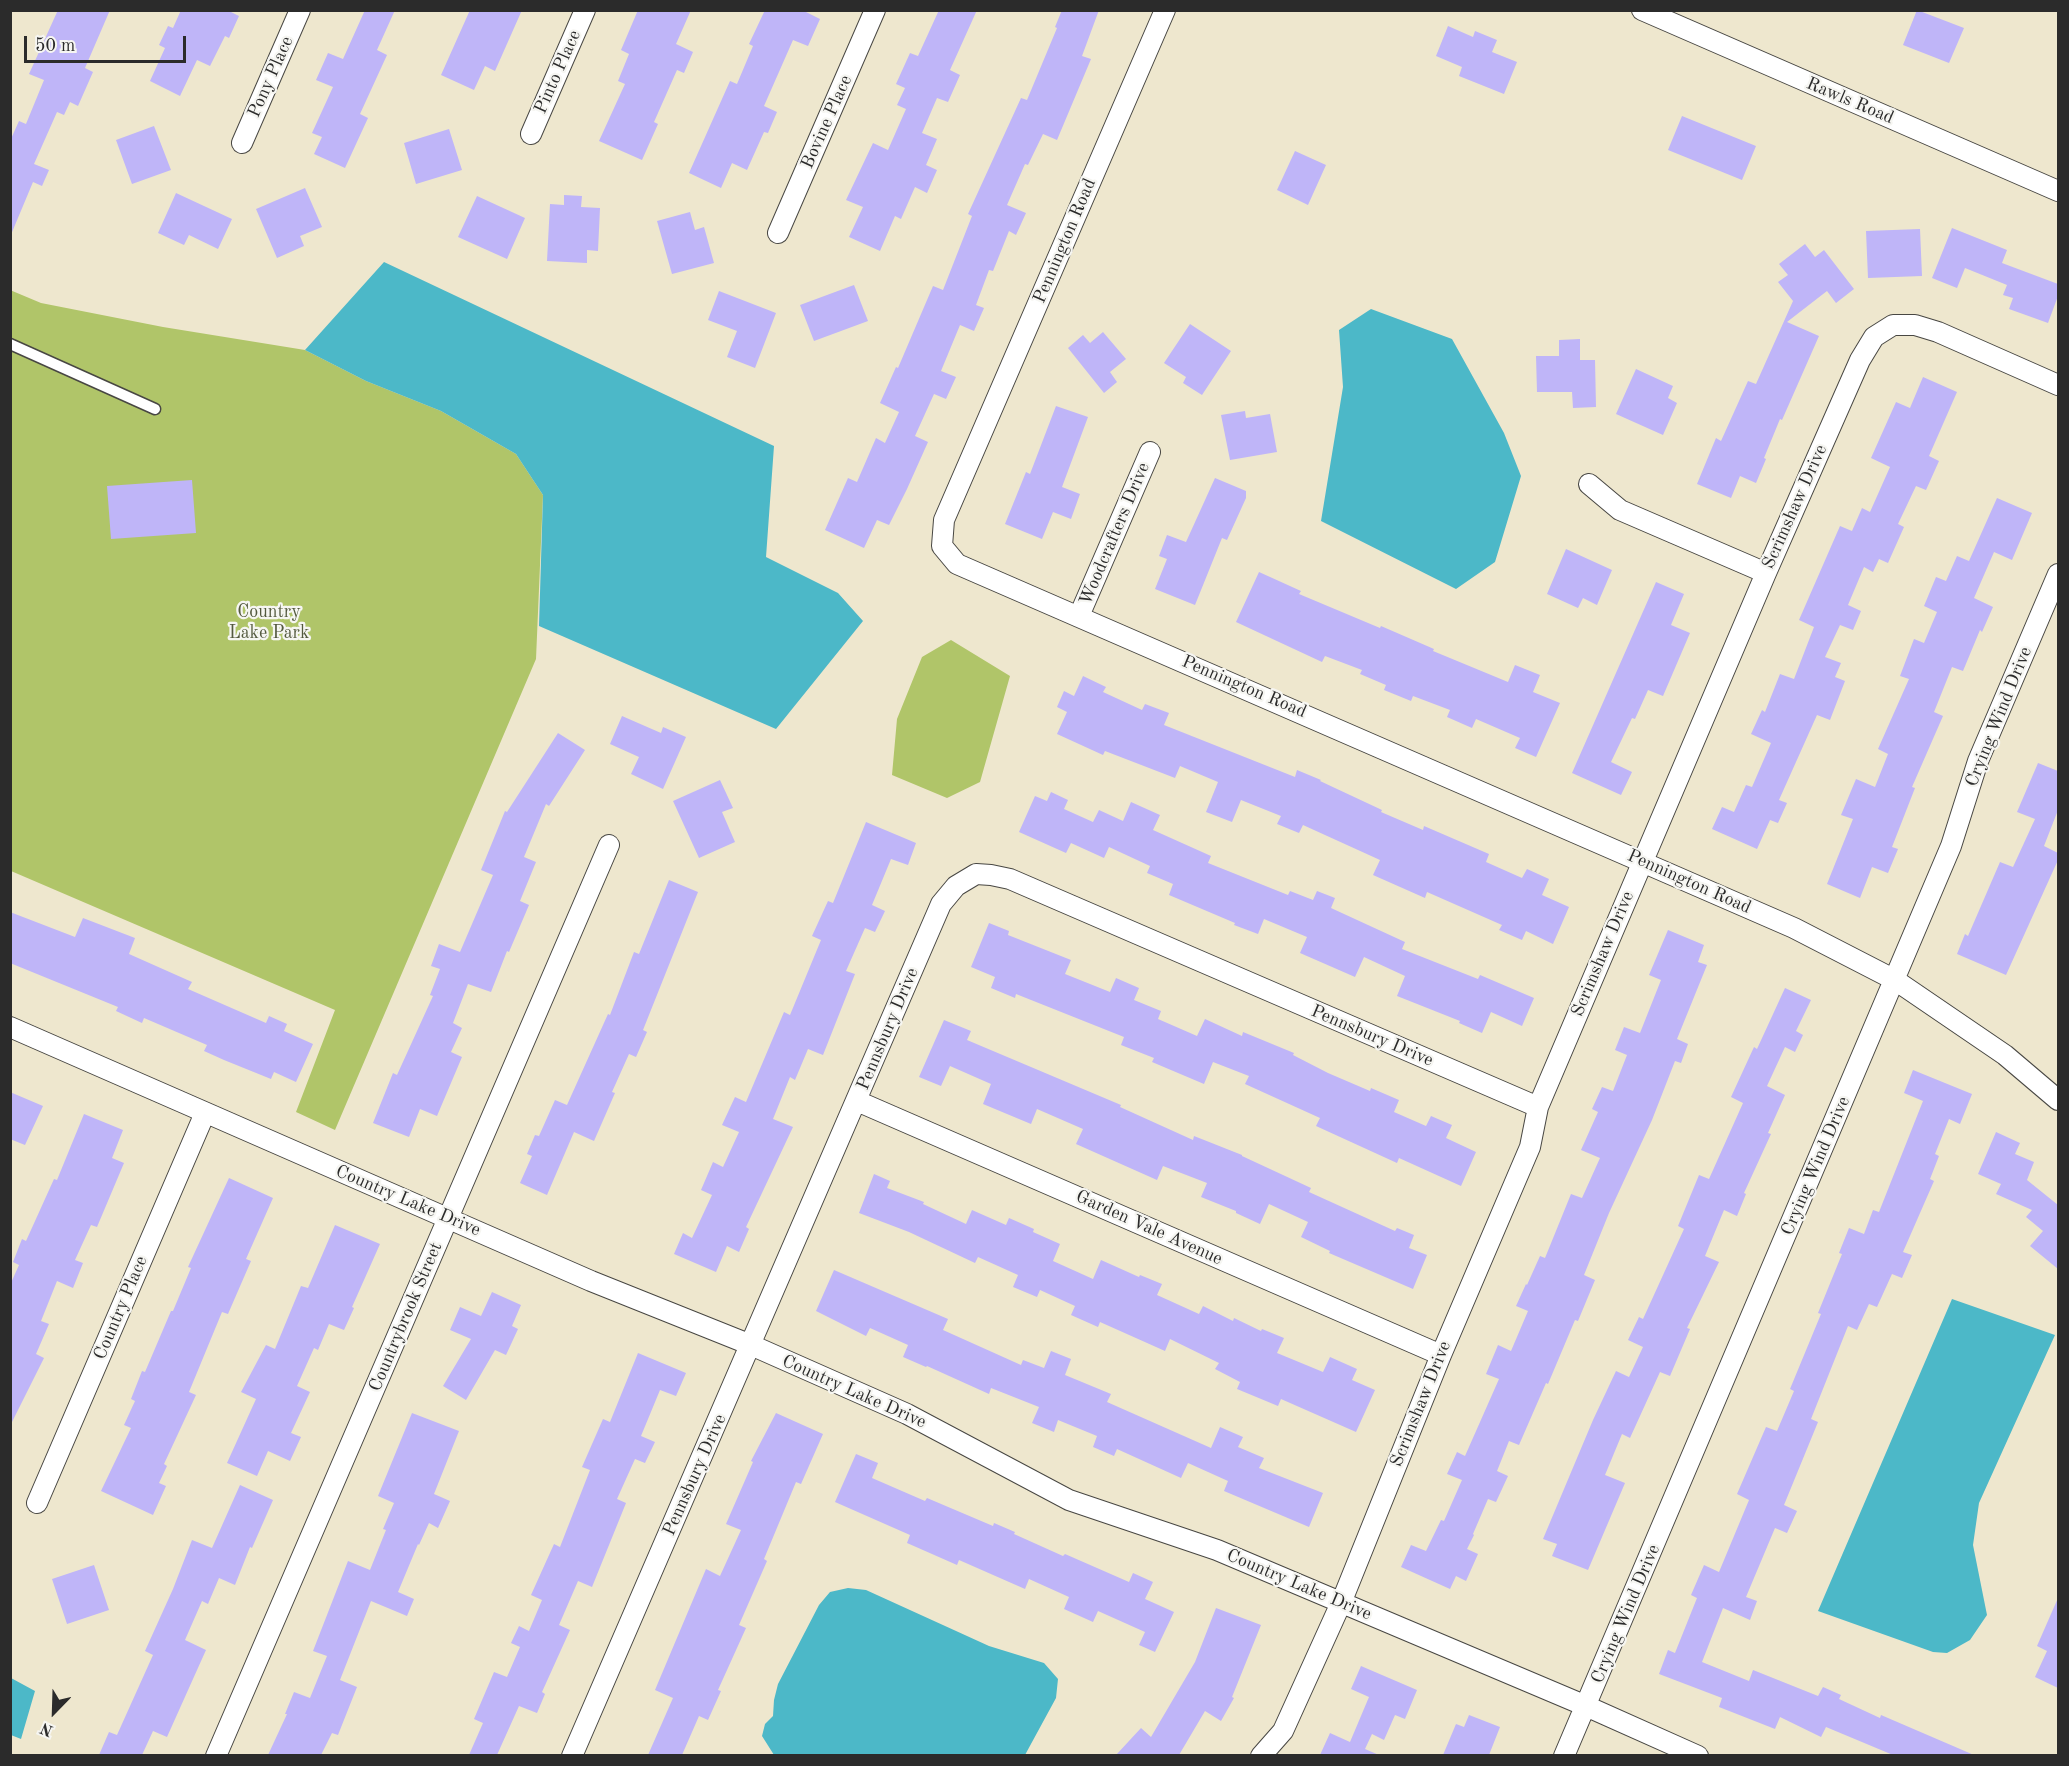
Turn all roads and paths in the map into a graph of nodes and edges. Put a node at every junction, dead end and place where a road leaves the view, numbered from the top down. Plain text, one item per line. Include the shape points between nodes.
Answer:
1 (300, 10) edge
2 (585, 10) edge
3 (875, 10) edge
4 (1165, 10) edge
5 (1642, 10) edge
6 (531, 134) dead end
7 (242, 143) dead end
8 (2058, 191) edge
9 (778, 233) dead end
10 (10, 344) edge
11 (2058, 385) edge
12 (154, 410) dead end
13 (1150, 452) dead end
14 (1589, 484) dead end
15 (1766, 573) junction
16 (2058, 574) edge
17 (1080, 616) junction
18 (609, 845) dead end
19 (1643, 861) junction
20 (1895, 980) junction
21 (10, 1027) edge
22 (2058, 1100) edge
23 (857, 1101) junction
24 (1538, 1107) junction
25 (205, 1113) junction
26 (448, 1219) junction
27 (751, 1345) junction
28 (1441, 1355) junction
29 (37, 1503) dead end
30 (1341, 1603) junction
31 (1586, 1706) junction
32 (216, 1755) edge
33 (572, 1755) edge
34 (1261, 1755) edge
35 (1564, 1755) edge
36 (1698, 1755) edge

1 - 7 street, Pony Place
2 - 6 street, Pinto Place
3 - 9 street, Bovine Place
4 - 17 street, Pennington Road via 944,520 942,546 957,564
5 - 8 street, Rawls Road
10 - 12 lane
11 - 15 street, Scrimshaw Drive via 1938,332 1915,325 1893,325 1874,338 1860,360
13 - 17 street, Woodcrafters Drive
14 - 15 street via 1620,510
15 - 19 street, Scrimshaw Drive
16 - 20 street, Crying Wind Drive via 1978,761 1952,846
17 - 19 street, Pennington Road
18 - 26 street, Countrybrook Street
19 - 20 street, Pennington Road via 1794,928
19 - 24 street, Scrimshaw Drive
20 - 22 street, Pennington Road via 2005,1056
20 - 31 street, Crying Wind Drive
21 - 25 street, Country Lake Drive
23 - 24 street, Pennsbury Drive via 941,904 956,886 976,874 1010,879
23 - 27 street, Pennsbury Drive
23 - 28 street, Garden Vale Avenue
24 - 28 street, Scrimshaw Drive via 1530,1147
25 - 26 street, Country Lake Drive
25 - 29 street, Country Place
26 - 27 street, Country Lake Drive
26 - 32 street, Countrybrook Street
27 - 30 street, Country Lake Drive via 907,1414 1069,1500 1217,1550
27 - 33 street, Pennsbury Drive
28 - 30 street, Scrimshaw Drive
30 - 31 street, Country Lake Drive
30 - 34 street, Scrimshaw Drive via 1283,1731
31 - 35 street, Crying Wind Drive
31 - 36 street, Country Lake Drive

